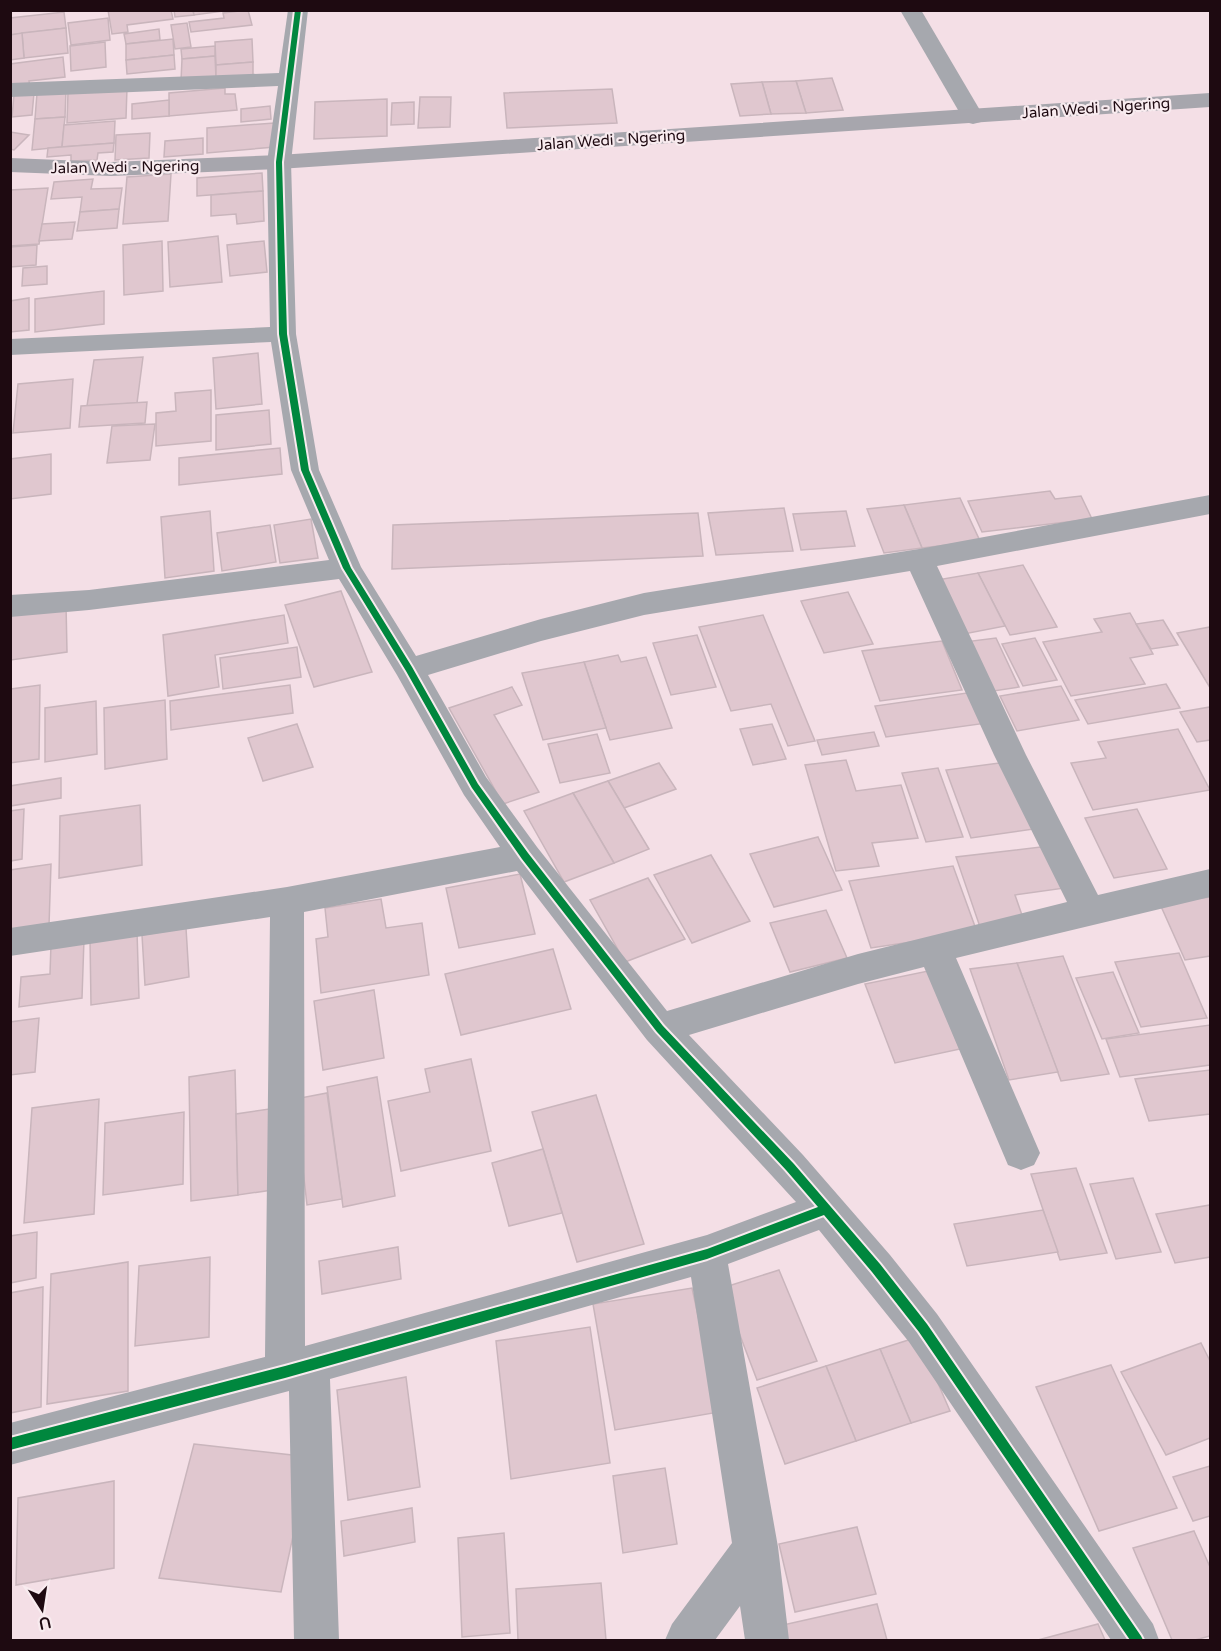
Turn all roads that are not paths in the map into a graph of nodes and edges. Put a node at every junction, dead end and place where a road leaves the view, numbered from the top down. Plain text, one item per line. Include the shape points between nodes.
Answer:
1 (298, 10) edge
2 (910, 10) edge
3 (288, 79) junction
4 (10, 90) edge
5 (1210, 100) edge
6 (974, 117) junction
7 (279, 162) junction
8 (10, 165) edge
9 (283, 334) junction
10 (10, 347) edge
11 (1210, 504) edge
12 (919, 559) junction
13 (347, 568) junction
14 (10, 606) edge
15 (409, 669) junction
16 (525, 856) junction
17 (1210, 883) edge
18 (287, 901) junction
19 (1089, 911) junction
20 (10, 942) edge
21 (935, 950) junction
22 (660, 1029) junction
23 (1021, 1152) dead end
24 (826, 1209) junction
25 (706, 1254) junction
26 (297, 1369) junction
27 (10, 1444) edge
28 (756, 1547) junction
29 (317, 1641) edge
30 (688, 1641) edge
31 (767, 1641) edge
32 (1137, 1641) edge

1 - 3 street
2 - 6 street
3 - 4 street
3 - 7 street
5 - 6 main road, Jalan Wedi - Ngering
6 - 7 main road, Jalan Wedi - Ngering
7 - 8 main road, Jalan Wedi - Ngering via 57,170
7 - 9 street
9 - 10 street
9 - 13 street via 305,470
11 - 12 street
12 - 15 street via 644,604
12 - 19 street via 1010,755
13 - 14 street
13 - 15 street
15 - 16 street via 475,786
16 - 18 street
16 - 22 street
17 - 19 street
18 - 20 street
18 - 26 street
19 - 21 street
21 - 22 street
21 - 23 street
22 - 24 street
24 - 25 street
24 - 32 street via 923,1328
25 - 26 street
25 - 28 street
26 - 27 street
26 - 29 street
28 - 30 street
28 - 31 street

